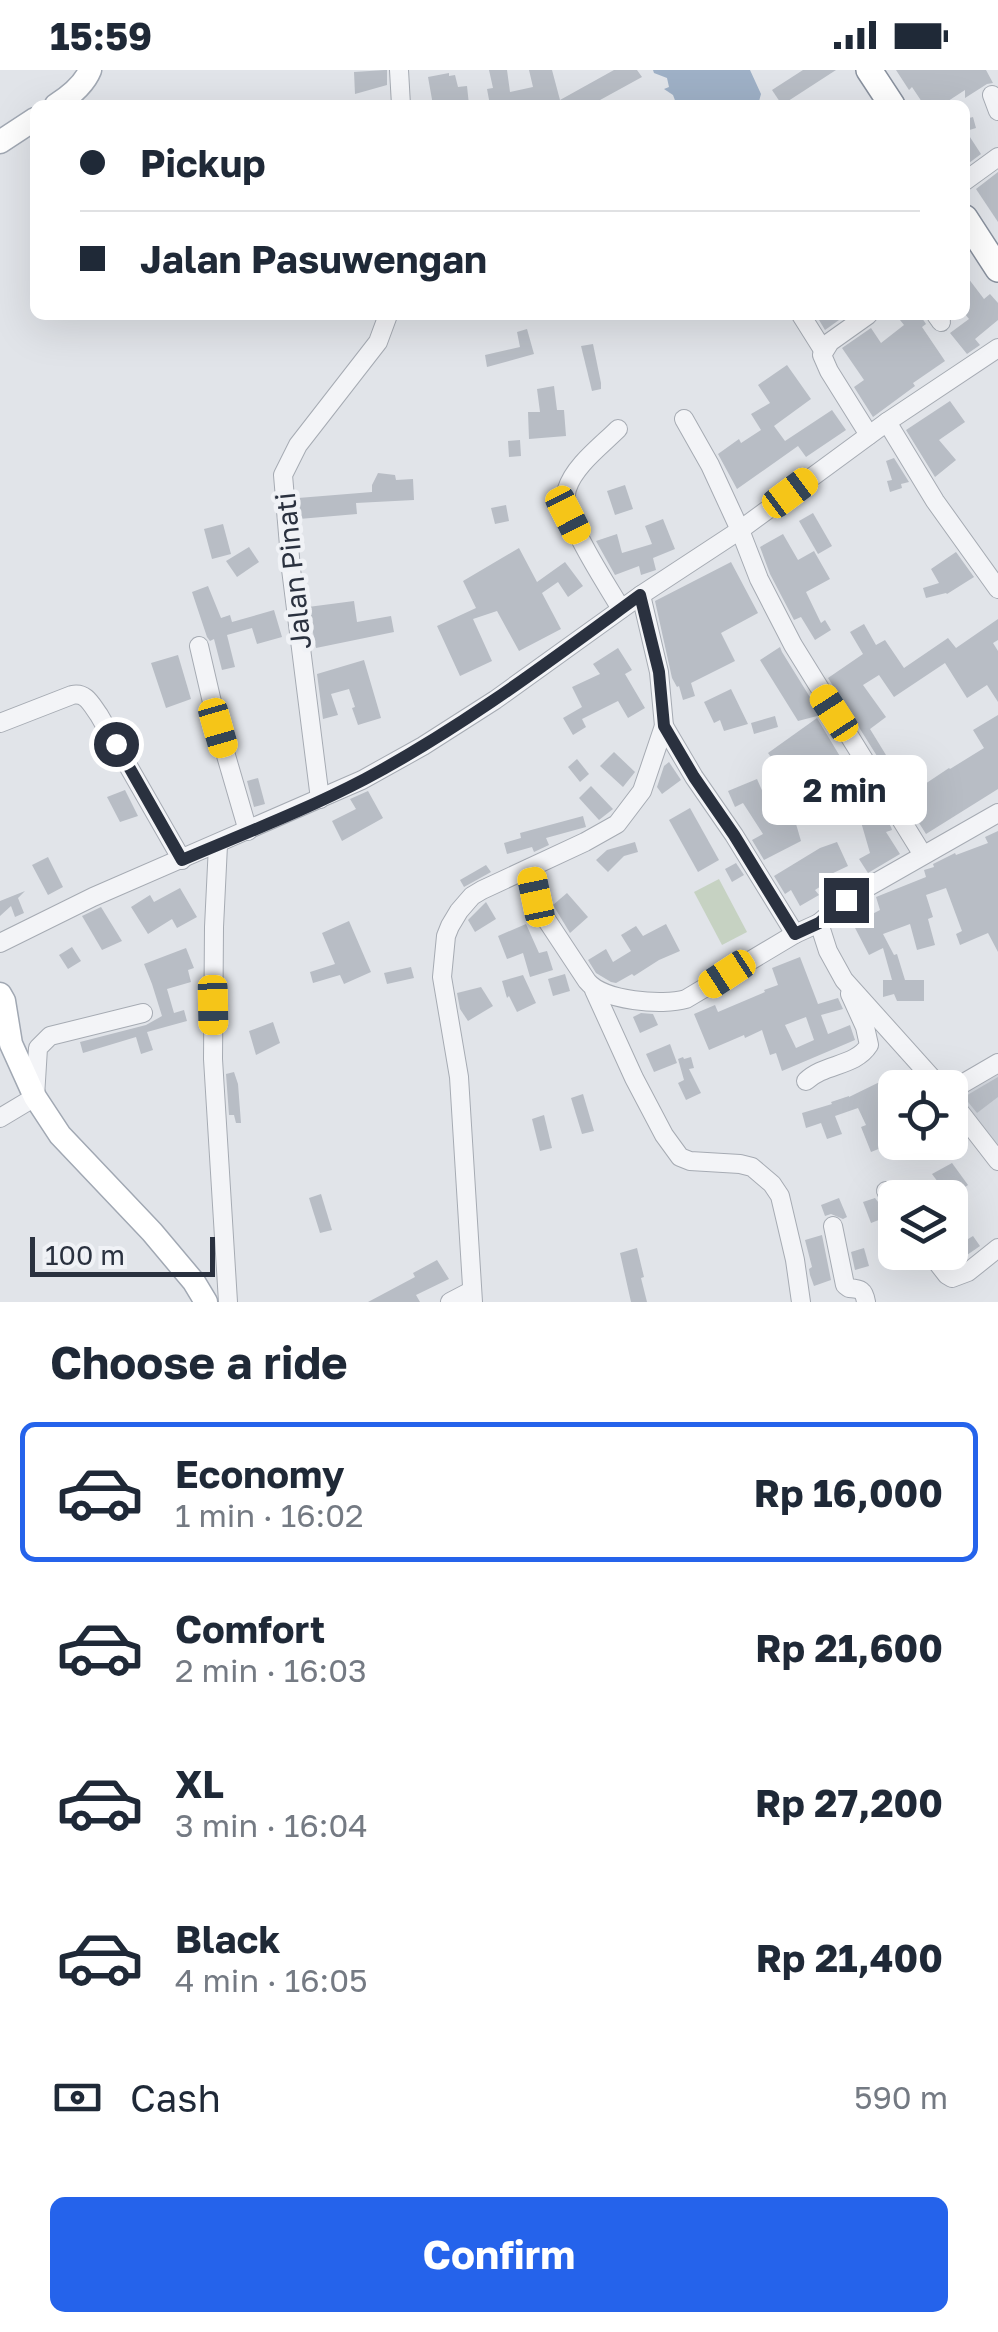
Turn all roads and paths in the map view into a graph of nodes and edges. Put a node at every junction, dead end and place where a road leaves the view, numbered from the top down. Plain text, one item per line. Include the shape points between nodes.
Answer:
1 (90, 70) edge
2 (400, 70) edge
3 (869, 70) edge
4 (65, 100) edge
5 (400, 100) edge
6 (889, 100) edge
7 (30, 122) edge
8 (0, 142) edge
9 (998, 157) edge
10 (970, 177) edge
11 (970, 226) edge
12 (998, 268) edge
13 (386, 320) edge
14 (804, 320) edge
15 (861, 320) edge
16 (998, 348) edge
17 (823, 350) junction
18 (684, 419) dead end
19 (887, 422) junction
20 (618, 429) dead end
21 (869, 435) junction
22 (740, 530) junction
23 (998, 589) edge
24 (640, 595) junction
25 (621, 609) junction
26 (199, 646) dead end
27 (0, 723) edge
28 (664, 726) junction
29 (320, 800) junction
30 (998, 814) edge
31 (248, 832) junction
32 (218, 844) junction
33 (922, 854) junction
34 (182, 860) junction
35 (530, 868) junction
36 (819, 923) junction
37 (795, 934) junction
38 (0, 943) edge
39 (844, 980) junction
40 (594, 990) junction
41 (0, 994) edge
42 (143, 1013) dead end
43 (998, 1063) edge
44 (925, 1070) edge
45 (806, 1081) dead end
46 (968, 1083) edge
47 (35, 1097) junction
48 (0, 1118) edge
49 (968, 1120) edge
50 (998, 1161) edge
51 (833, 1226) dead end
52 (998, 1248) edge
53 (943, 1270) edge
54 (472, 1297) edge
55 (206, 1302) edge
56 (228, 1302) edge
57 (450, 1302) edge
58 (800, 1302) edge
59 (866, 1302) edge

1 - 4 main road
2 - 5 street
3 - 6 highway
7 - 8 main road
9 - 10 street
11 - 12 highway
13 - 29 street, Jalan Pinati via 378,342 298,444 283,475
14 - 17 street
15 - 17 street
16 - 19 street
17 - 21 street
18 - 22 street
19 - 21 street
19 - 23 street
20 - 25 street via 578,470 565,501
21 - 22 street
22 - 24 street
22 - 33 street via 793,646
24 - 25 street
24 - 28 street
25 - 29 street via 495,700
26 - 31 street
27 - 34 street via 83,695
28 - 35 street via 642,790 617,824
28 - 37 street
29 - 31 street
30 - 33 street
31 - 32 street
32 - 34 street
32 - 56 street via 214,1059
33 - 36 street
34 - 38 street
35 - 40 street via 544,916
35 - 54 street via 472,896 446,936 442,977 459,1077
36 - 37 street
36 - 39 street
37 - 40 street via 676,1002
39 - 44 street
39 - 45 street via 869,1045 862,1056
40 - 58 street via 680,1157 752,1167 780,1196
41 - 47 main road via 11,1044
42 - 47 street via 50,1036 38,1048
43 - 46 street
47 - 48 street
47 - 55 main road via 60,1135 152,1232
49 - 50 street
51 - 59 street via 846,1285 863,1291
52 - 53 street via 968,1272 952,1278
54 - 57 street

